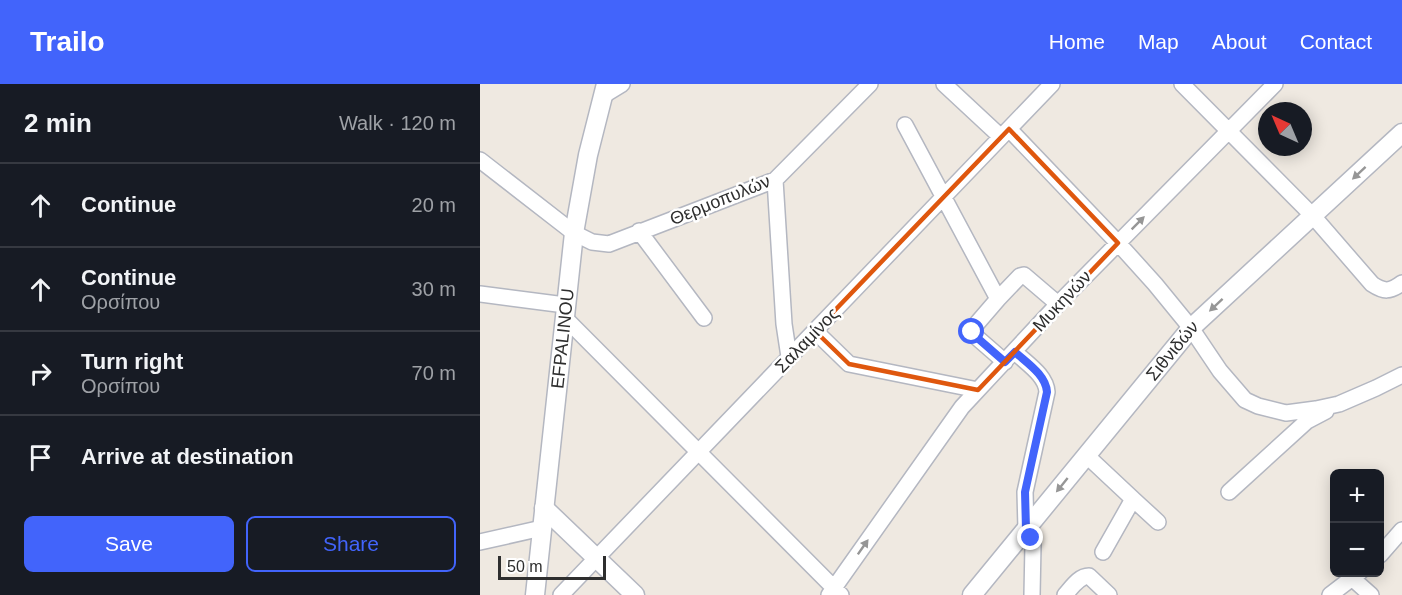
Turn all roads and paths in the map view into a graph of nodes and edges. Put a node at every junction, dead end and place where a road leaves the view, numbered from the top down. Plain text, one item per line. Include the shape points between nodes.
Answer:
1 (622, 84) edge
2 (870, 84) edge
3 (944, 84) edge
4 (1052, 84) edge
5 (1182, 84) edge
6 (1275, 84) edge
7 (605, 89) edge
8 (905, 125) dead end
9 (1229, 130) junction
10 (1005, 133) junction
11 (1402, 134) edge
12 (480, 160) edge
13 (775, 180) junction
14 (943, 198) junction
15 (1313, 216) junction
16 (639, 231) junction
17 (574, 233) junction
18 (1118, 243) junction
19 (1402, 283) edge
20 (480, 294) edge
21 (998, 299) junction
22 (1059, 304) junction
23 (565, 311) junction
24 (704, 318) dead end
25 (1191, 328) junction
26 (815, 331) junction
27 (789, 357) junction
28 (1010, 357) junction
29 (1402, 375) edge
30 (978, 390) junction
31 (1339, 404) junction
32 (699, 453) junction
33 (1086, 455) junction
34 (1229, 492) dead end
35 (1133, 499) junction
36 (544, 508) junction
37 (1158, 522) dead end
38 (542, 528) junction
39 (1026, 529) junction
40 (1402, 530) edge
41 (480, 542) edge
42 (1384, 550) edge
43 (1103, 552) dead end
44 (597, 558) junction
45 (1356, 577) edge
46 (1358, 577) edge
47 (835, 593) edge
48 (535, 595) edge
49 (561, 595) edge
50 (635, 595) edge
51 (972, 595) edge
52 (1032, 595) edge
53 (1065, 595) edge
54 (1109, 595) edge
55 (1330, 595) edge
56 (1371, 595) edge

1 - 7 street
2 - 13 street, Θερμοπυλών
3 - 10 street
4 - 10 street, Σαλαμίνος
5 - 9 street
6 - 9 street, Μυκηνών
7 - 17 street, EFPALINOU
8 - 14 street
9 - 15 street
18 -> 9 street, Μυκηνών
10 - 14 street, Σαλαμίνος
10 - 18 street
11 -> 15 street, Σιθνιδών
12 - 17 street, Θερμοπυλών
13 - 16 street, Θερμοπυλών
13 - 27 street
14 - 21 street
14 - 26 street, Σαλαμίνος
15 - 19 street via 1371,284 1382,290 1394,289
15 -> 25 street, Σιθνιδών
16 - 17 street, Θερμοπυλών via 609,244 592,242
16 - 24 street
17 - 23 street, EFPALINOU
18 - 22 street, Μυκηνών
18 - 25 street
20 - 23 street
21 - 22 street via 1024,274
21 - 28 street via 972,332
22 - 28 street, Μυκηνών
23 - 32 street
23 - 36 street, EFPALINOU
25 - 31 street via 1245,400 1286,413
25 - 33 street, Σιθνιδών
26 - 27 street, Σαλαμίνος
26 - 30 street via 849,364
27 - 32 street, Σαλαμίνος
28 - 30 street, Μυκηνών
28 - 39 street via 1042,377 1047,385 1025,492
29 - 31 street
47 -> 30 street, Μυκηνών via 962,407
31 - 34 street via 1307,421
32 - 44 street, Σαλαμίνος
32 - 47 street
33 - 35 street
33 -> 39 street, Σιθνιδών
35 - 37 street
35 - 43 street
36 - 38 street, EFPALINOU
36 - 44 street
38 - 41 street
38 - 48 street, EFPALINOU
39 - 51 street, Σιθνιδών
39 - 52 street via 1033,545
40 - 42 street
44 - 49 street, Σαλαμίνος
44 - 50 street
45 - 55 street
46 - 56 street
53 - 54 street via 1086,576

